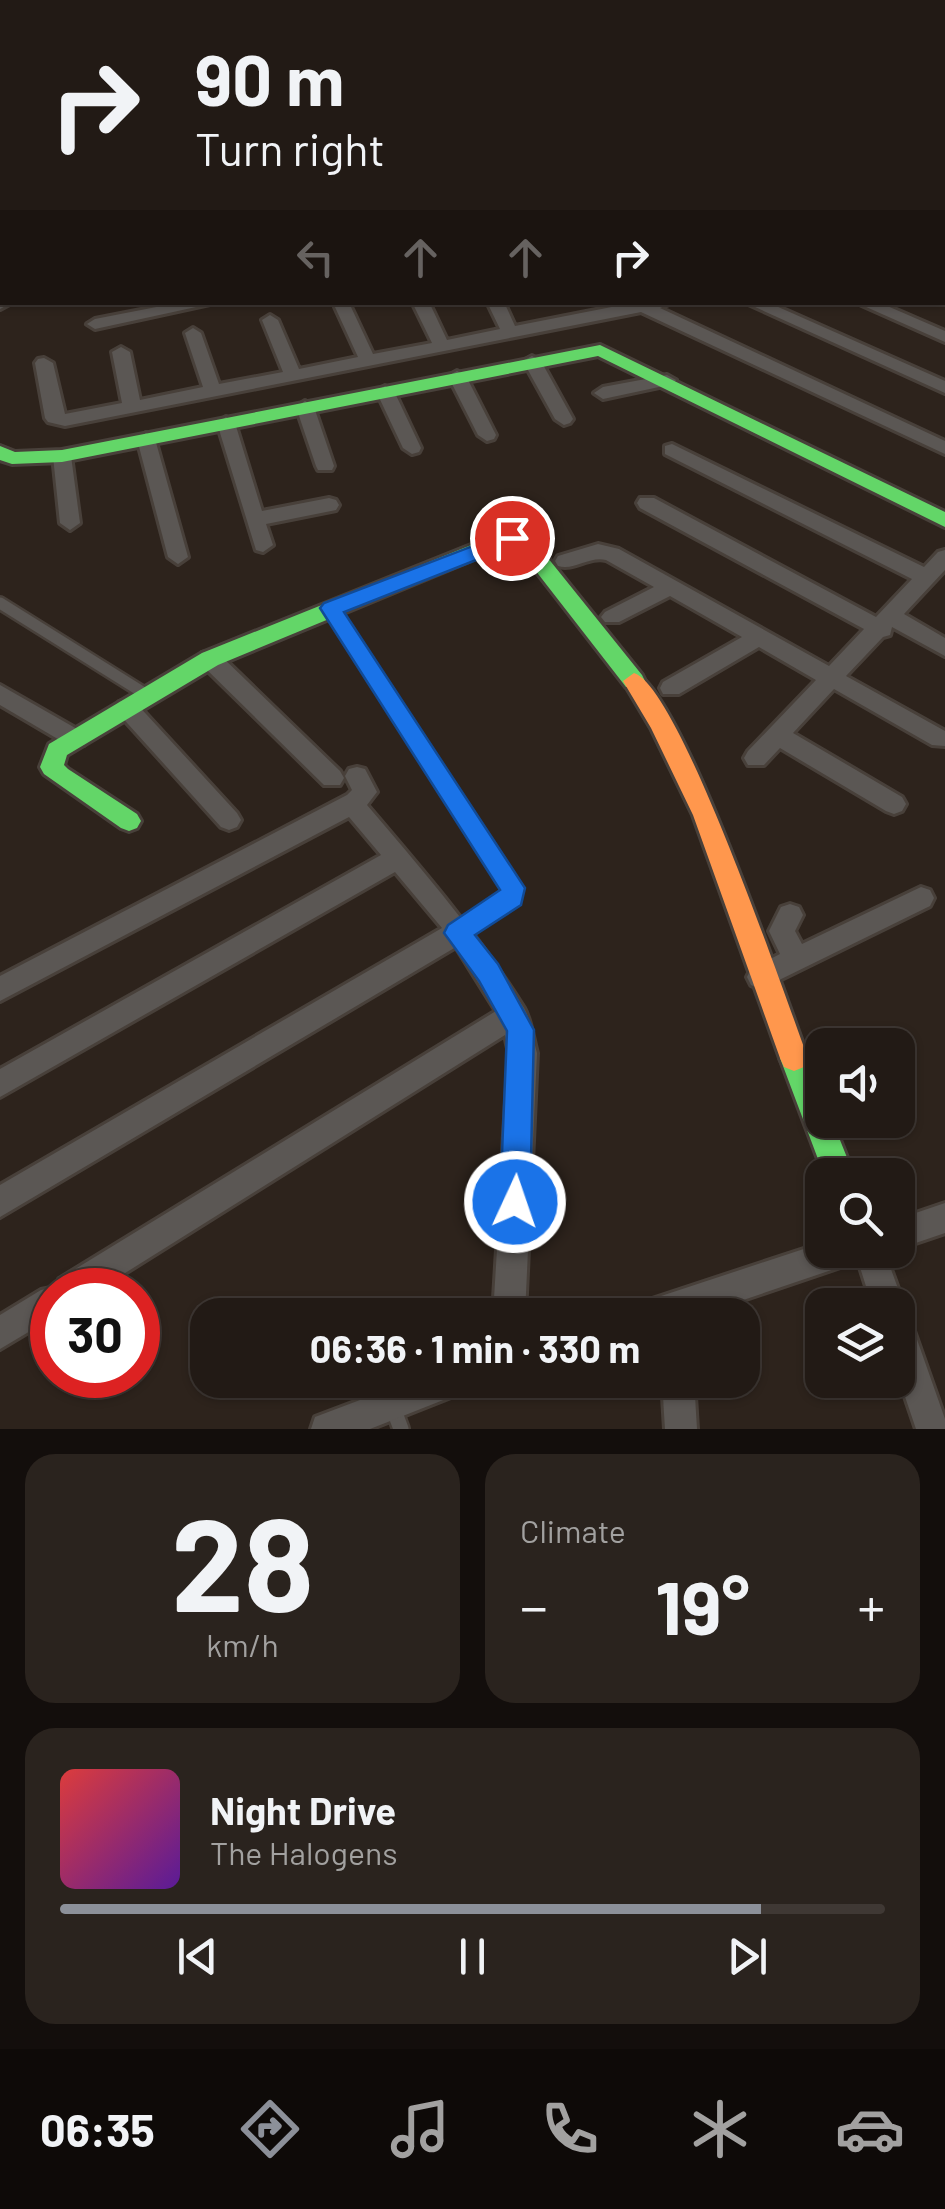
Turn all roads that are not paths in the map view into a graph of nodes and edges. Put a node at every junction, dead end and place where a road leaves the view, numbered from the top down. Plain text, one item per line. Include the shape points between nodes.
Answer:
1 (91, 305) edge
2 (200, 305) edge
3 (422, 305) edge
4 (496, 305) edge
5 (643, 305) edge
6 (656, 305) edge
7 (759, 305) edge
8 (870, 305) edge
9 (343, 307) dead end
10 (578, 311) edge
11 (270, 320) dead end
12 (510, 333) junction
13 (193, 334) dead end
14 (945, 337) edge
15 (442, 346) junction
16 (121, 352) dead end
17 (368, 361) junction
18 (532, 361) junction
19 (44, 363) dead end
20 (293, 375) junction
21 (457, 376) junction
22 (667, 380) junction
23 (945, 388) edge
24 (213, 391) junction
25 (385, 391) junction
26 (603, 392) dead end
27 (132, 406) junction
28 (304, 407) junction
29 (564, 419) dead end
30 (226, 423) junction
31 (487, 435) dead end
32 (146, 438) junction
33 (412, 448) dead end
34 (945, 448) edge
35 (672, 450) dead end
36 (0, 452) edge
37 (62, 456) junction
38 (326, 466) dead end
39 (647, 503) dead end
40 (329, 505) dead end
41 (255, 519) junction
42 (945, 520) edge
43 (70, 523) dead end
44 (264, 546) dead end
45 (945, 556) edge
46 (178, 557) dead end
47 (565, 561) dead end
48 (926, 577) junction
49 (669, 588) junction
50 (0, 603) edge
51 (331, 608) junction
52 (612, 618) dead end
53 (886, 623) junction
54 (757, 638) junction
55 (945, 648) edge
56 (210, 659) junction
57 (832, 678) junction
58 (670, 688) dead end
59 (0, 694) edge
60 (137, 702) junction
61 (778, 736) junction
62 (76, 739) junction
63 (940, 739) dead end
64 (756, 758) dead end
65 (357, 776) dead end
66 (332, 778) dead end
67 (352, 804) junction
68 (894, 804) dead end
69 (129, 820) dead end
70 (229, 820) dead end
71 (396, 859) junction
72 (921, 898) dead end
73 (790, 915) dead end
74 (457, 933) junction
75 (796, 959) junction
76 (760, 977) junction
77 (0, 989) edge
78 (514, 1015) junction
79 (0, 1084) edge
80 (832, 1158) edge
81 (0, 1202) edge
82 (945, 1218) edge
83 (915, 1228) edge
84 (805, 1265) edge
85 (106, 1268) edge
86 (510, 1298) edge
87 (709, 1298) edge
88 (30, 1315) edge
89 (0, 1334) edge
90 (915, 1380) edge
91 (426, 1398) edge
92 (679, 1398) edge
93 (397, 1416) edge
94 (328, 1429) edge
95 (681, 1429) edge
96 (932, 1429) edge

1 - 2 street via 96,332
3 - 15 street
4 - 12 street
5 - 10 street
6 - 34 street
7 - 23 street
8 - 14 street
9 - 17 street
10 - 12 street
11 - 20 street
12 - 15 street
13 - 24 street
15 - 17 street
16 - 27 street
17 - 20 street
18 - 21 street
18 - 22 street via 600,350
18 - 29 street
19 - 27 street via 56,420
20 - 24 street
21 - 25 street
21 - 31 street
22 - 26 street
22 - 42 street
24 - 27 street
25 - 28 street
25 - 33 street
28 - 30 street
28 - 38 street
30 - 32 street
30 - 41 street
32 - 37 street
32 - 46 street
35 - 48 street
36 - 37 street via 12,458
37 - 43 street
39 - 53 street
40 - 41 street
41 - 44 street
45 - 48 street
47 - 49 street via 604,551
48 - 53 street
49 - 52 street
49 - 54 street
50 - 60 lane
51 - 56 street
51 - 74 lane via 512,888 512,897
51 - 76 street via 501,540 524,542 660,720
53 - 55 street
53 - 57 street
54 - 57 street
54 - 58 street
56 - 60 street
56 - 66 street
57 - 61 street
57 - 63 street
59 - 62 street
60 - 62 street
60 - 70 street
61 - 64 street
61 - 68 street
62 - 69 street via 56,750 52,767
65 - 67 street via 365,792
67 - 71 street
67 - 77 street
71 - 74 street
71 - 79 street
72 - 75 street
73 - 75 street via 782,931
74 - 78 street
74 - 81 street
75 - 76 street
76 - 80 street
78 - 85 street
78 - 86 street via 523,1053
82 - 83 street
84 - 87 street
88 - 89 street
90 - 96 street
91 - 93 street
92 - 95 street
93 - 94 street

